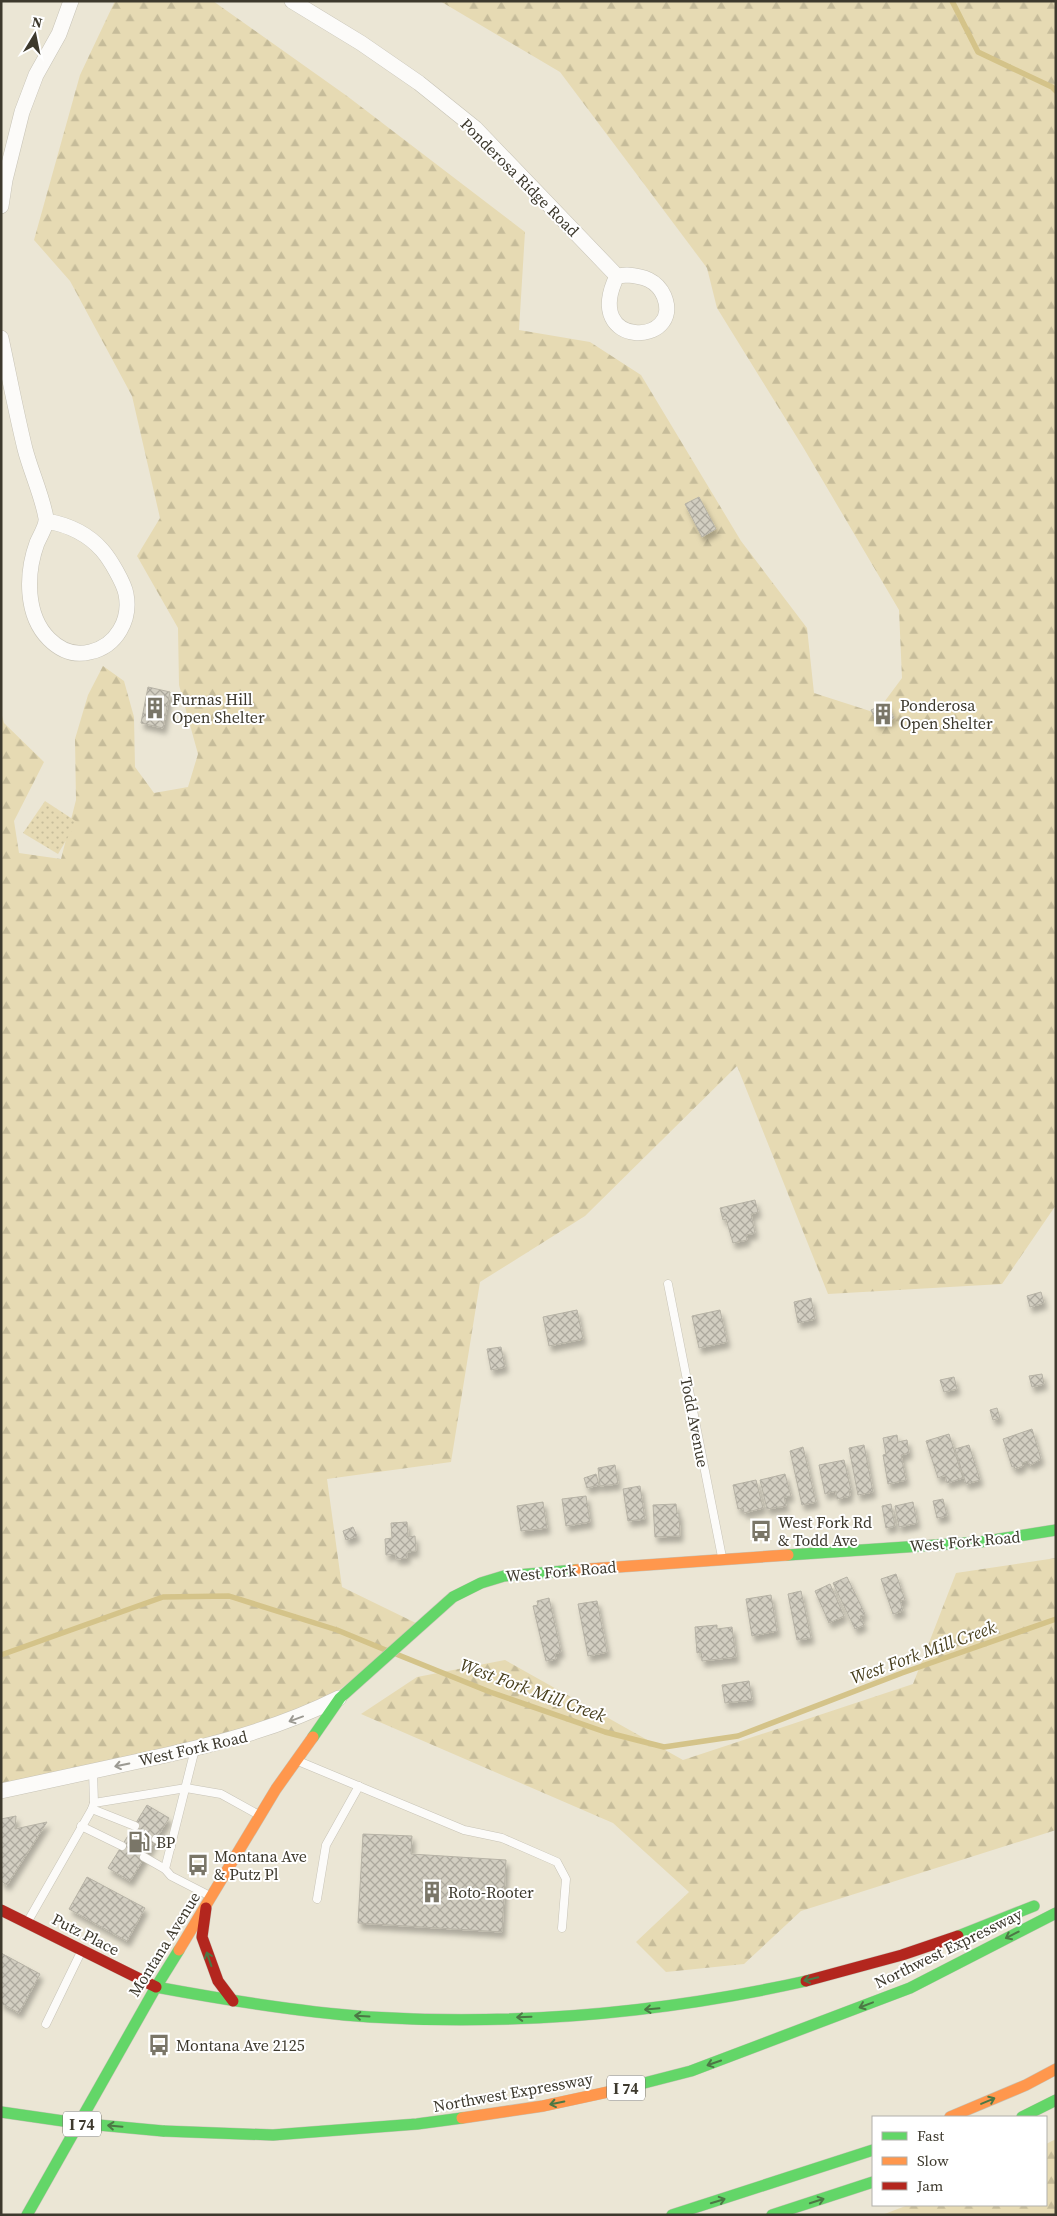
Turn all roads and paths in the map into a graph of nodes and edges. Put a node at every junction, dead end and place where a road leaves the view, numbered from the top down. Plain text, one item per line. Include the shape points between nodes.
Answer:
1 (72, 1) edge
2 (292, 1) edge
3 (1, 206) edge
4 (617, 276) dead end
5 (1, 338) edge
6 (47, 520) junction
7 (668, 1284) dead end
8 (1056, 1530) edge
9 (722, 1559) junction
10 (340, 1698) junction
11 (195, 1749) junction
12 (296, 1761) junction
13 (93, 1771) junction
14 (359, 1786) junction
15 (186, 1788) junction
16 (1, 1791) edge
17 (93, 1806) junction
18 (261, 1816) junction
19 (81, 1826) junction
20 (135, 1826) dead end
21 (156, 1839) dead end
22 (122, 1846) dead end
23 (171, 1848) junction
24 (144, 1857) dead end
25 (166, 1869) junction
26 (212, 1897) junction
27 (317, 1899) dead end
28 (1048, 1900) dead end
29 (206, 1908) junction
30 (1, 1910) edge
31 (1056, 1913) edge
32 (27, 1923) junction
33 (562, 1928) dead end
34 (82, 1951) junction
35 (156, 1987) junction
36 (233, 2001) junction
37 (46, 2024) dead end
38 (1056, 2069) edge
39 (1056, 2100) edge
40 (1, 2112) edge
41 (952, 2116) edge
42 (1024, 2116) edge
43 (872, 2150) edge
44 (872, 2182) edge
45 (27, 2215) edge
46 (672, 2215) edge
47 (772, 2215) edge

1 - 3 street via 22,112
2 - 4 street, Ponderosa Ridge Road via 361,43 475,128
5 - 6 street via 26,450
6 - 6 street via 66,524 84,534 102,551 126,593 125,618 120,633 108,645 91,652 72,653 58,648 37,623 31,604 32,561
7 - 9 lane, Todd Avenue
8 - 9 main road, West Fork Road via 980,1542
9 - 10 main road, West Fork Road via 494,1577 453,1598
10 -> 11 street, West Fork Road via 305,1716 257,1733
10 - 12 main road, Montana Avenue
11 -> 13 street, West Fork Road
11 - 15 lane
12 - 14 lane
12 - 18 main road, Montana Avenue
13 - 16 street, West Fork Road
13 - 17 lane
14 - 27 lane via 326,1845
14 - 33 lane via 464,1830 502,1838 557,1862 566,1879
15 - 17 lane
15 - 18 lane via 221,1794
15 - 23 lane
17 - 19 lane
17 - 20 lane
18 - 26 main road, Montana Avenue
19 - 22 lane
19 - 32 lane
21 - 23 lane
23 - 25 lane
24 - 25 lane
25 - 26 lane via 171,1876
26 - 29 main road, Montana Avenue
28 -> 36 main road, Putz Place via 952,1939 874,1963 773,1989 673,2007 456,2020 349,2015
29 - 35 main road, Montana Avenue
36 -> 29 main road via 218,1981 202,1937
30 - 32 main road, Putz Place
31 -> 40 main road, Northwest Expressway / I 74, bridge via 910,1988 748,2051 624,2089 543,2106 417,2124 272,2135 77,2123
32 - 34 main road, Putz Place
34 - 35 main road, Putz Place
34 - 37 lane
35 - 36 main road, Putz Place
35 - 45 main road, Montana Avenue
41 -> 38 main road
39 - 42 main road
46 -> 43 main road
47 -> 44 main road

